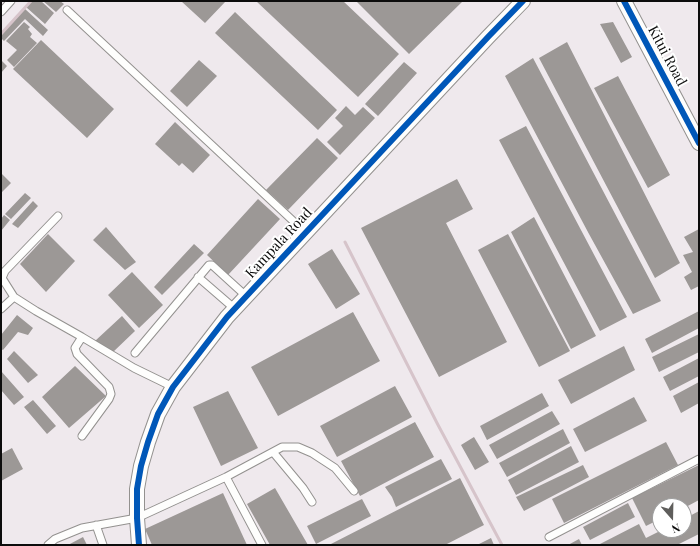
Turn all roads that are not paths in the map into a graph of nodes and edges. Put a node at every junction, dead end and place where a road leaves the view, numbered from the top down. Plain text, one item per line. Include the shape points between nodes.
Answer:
1 (11, 1) edge
2 (523, 1) edge
3 (624, 1) edge
4 (67, 10) dead end
5 (1, 12) edge
6 (699, 143) edge
7 (58, 216) dead end
8 (306, 233) junction
9 (198, 277) junction
10 (246, 296) junction
11 (14, 297) junction
12 (1, 309) edge
13 (235, 309) junction
14 (82, 337) junction
15 (135, 353) dead end
16 (173, 387) junction
17 (82, 436) dead end
18 (273, 452) junction
19 (699, 459) edge
20 (226, 477) junction
21 (354, 491) dead end
22 (312, 502) dead end
23 (137, 518) junction
24 (96, 526) junction
25 (549, 538) dead end
26 (48, 545) edge
27 (103, 545) edge
28 (139, 545) edge
29 (262, 545) edge

1 - 5 lane
2 - 8 street, Kampala Road
3 - 6 street, Kitui Road
4 - 8 lane
7 - 11 lane via 5,271 2,278
8 - 10 street, Kampala Road
9 - 10 lane via 209,264 212,265
9 - 13 lane
9 - 15 lane
10 - 13 street, Kampala Road
11 - 12 lane
11 - 14 lane
13 - 16 street, Kampala Road
14 - 16 lane via 134,368
14 - 17 lane via 75,348 77,354 110,387 111,394
16 - 23 street, Kampala Road via 158,414 141,466 137,489
18 - 20 lane
18 - 21 lane via 282,447 298,447 312,453 335,468
18 - 22 lane
19 - 25 lane
20 - 23 lane
20 - 29 lane
23 - 24 lane
23 - 28 street, Kampala Road
24 - 26 lane via 82,528 55,539
24 - 27 lane

